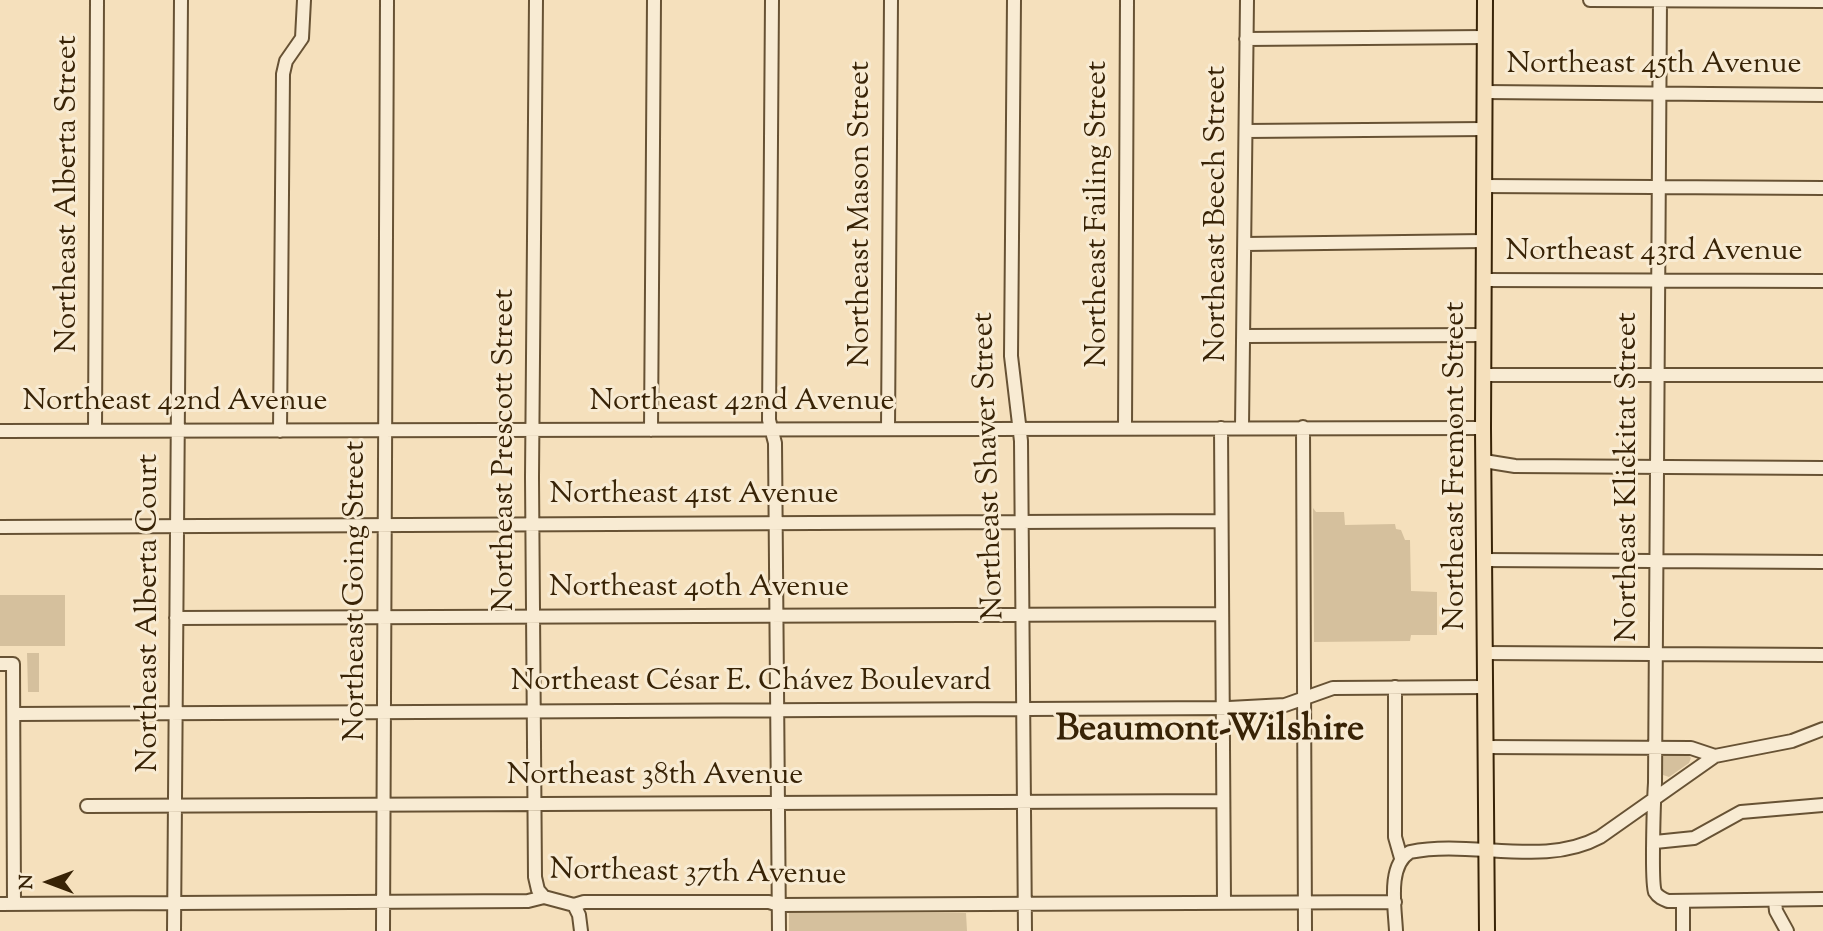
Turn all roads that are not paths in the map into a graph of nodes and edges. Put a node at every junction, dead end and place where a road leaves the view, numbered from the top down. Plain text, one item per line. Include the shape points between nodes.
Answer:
1 (96, 0) edge
2 (181, 0) edge
3 (304, 0) edge
4 (387, 0) edge
5 (536, 0) edge
6 (654, 0) edge
7 (772, 0) edge
8 (891, 0) edge
9 (1014, 0) edge
10 (1128, 0) edge
11 (1247, 0) edge
12 (1485, 0) edge
13 (1590, 0) edge
14 (1660, 0) edge
15 (1823, 1) edge
16 (1485, 37) junction
17 (1247, 38) junction
18 (1485, 93) junction
19 (1659, 94) junction
20 (1823, 95) edge
21 (1485, 129) junction
22 (1246, 131) junction
23 (1484, 186) junction
24 (1658, 187) junction
25 (1823, 188) edge
26 (1484, 241) junction
27 (1245, 244) junction
28 (1484, 280) junction
29 (1658, 281) junction
30 (1823, 281) edge
31 (1484, 335) junction
32 (1245, 336) junction
33 (1657, 374) junction
34 (1823, 374) edge
35 (1484, 375) junction
36 (1303, 427) junction
37 (1018, 428) junction
38 (1125, 428) junction
39 (1221, 428) junction
40 (1242, 428) junction
41 (1483, 428) junction
42 (771, 429) junction
43 (888, 429) junction
44 (651, 430) junction
45 (0, 431) edge
46 (95, 431) junction
47 (177, 431) junction
48 (280, 431) junction
49 (385, 431) junction
50 (533, 431) junction
51 (1484, 461) junction
52 (1657, 467) junction
53 (1823, 468) edge
54 (1221, 521) junction
55 (1022, 522) junction
56 (775, 523) junction
57 (384, 524) junction
58 (532, 524) junction
59 (177, 525) junction
60 (0, 527) edge
61 (1484, 559) junction
62 (1656, 561) junction
63 (1823, 562) edge
64 (1222, 614) junction
65 (1023, 615) junction
66 (776, 616) junction
67 (384, 617) junction
68 (533, 617) junction
69 (176, 618) junction
70 (1485, 653) junction
71 (1656, 654) junction
72 (1823, 655) edge
73 (7, 664) edge
74 (1395, 687) junction
75 (1485, 687) junction
76 (1306, 697) junction
77 (1222, 708) junction
78 (1023, 709) junction
79 (777, 710) junction
80 (384, 711) junction
81 (534, 711) junction
82 (176, 712) junction
83 (13, 714) junction
84 (1823, 729) edge
85 (1485, 747) junction
86 (1655, 747) junction
87 (1714, 756) junction
88 (1654, 796) junction
89 (1223, 801) junction
90 (1024, 802) junction
91 (777, 803) junction
92 (177, 804) junction
93 (383, 804) junction
94 (535, 804) junction
95 (1823, 805) edge
96 (87, 806) dead end
97 (1656, 842) junction
98 (1486, 851) junction
99 (1401, 858) junction
100 (544, 897) junction
101 (1823, 899) edge
102 (383, 901) junction
103 (1683, 901) junction
104 (1775, 901) junction
105 (175, 902) junction
106 (1025, 902) junction
107 (1224, 902) junction
108 (1307, 902) junction
109 (1395, 902) junction
110 (0, 904) edge
111 (14, 904) junction
112 (574, 905) junction
113 (779, 905) junction
114 (174, 931) edge
115 (383, 931) edge
116 (581, 931) edge
117 (779, 931) edge
118 (1025, 931) edge
119 (1305, 931) edge
120 (1396, 931) edge
121 (1487, 931) edge
122 (1684, 931) edge
123 (1787, 931) edge

1 - 46 street, Northeast Alberta Street
2 - 47 street, Northeast Alberta Court
3 - 48 street via 302,38 283,74
4 - 49 street, Northeast Going Street
5 - 50 street, Northeast Prescott Street
6 - 44 street
7 - 42 street
8 - 43 street, Northeast Mason Street
9 - 37 street, Northeast Shaver Street via 1011,356
10 - 38 street, Northeast Failing Street
11 - 17 street, Northeast Beech Street
12 - 16 main road, Northeast Fremont Street
13 - 14 street
14 - 15 street
14 - 19 street, Northeast Klickitat Street
16 - 17 street
16 - 18 main road, Northeast Fremont Street
17 - 22 street, Northeast Beech Street
18 - 19 street, Northeast 45th Avenue
18 - 21 main road, Northeast Fremont Street
19 - 20 street, Northeast 45th Avenue
19 - 24 street, Northeast Klickitat Street
21 - 22 street
21 - 23 main road, Northeast Fremont Street
22 - 27 street, Northeast Beech Street
23 - 24 street
23 - 26 main road, Northeast Fremont Street
24 - 25 street
24 - 29 street, Northeast Klickitat Street
26 - 27 street
26 - 28 main road, Northeast Fremont Street
27 - 32 street, Northeast Beech Street
28 - 29 street, Northeast 43rd Avenue
28 - 31 main road, Northeast Fremont Street
29 - 30 street, Northeast 43rd Avenue
29 - 33 street, Northeast Klickitat Street
31 - 32 street
31 - 35 main road, Northeast Fremont Street
32 - 40 street, Northeast Beech Street
33 - 34 street
33 - 35 street
33 - 52 street, Northeast Klickitat Street
35 - 41 main road, Northeast Fremont Street
36 - 40 street, Northeast 42nd Avenue
36 - 41 street, Northeast 42nd Avenue
36 - 76 street
37 - 38 street, Northeast 42nd Avenue
37 - 43 street, Northeast 42nd Avenue
37 - 55 street, Northeast Shaver Street
38 - 39 street, Northeast 42nd Avenue
39 - 40 street, Northeast 42nd Avenue
39 - 54 street
41 - 51 main road, Northeast Fremont Street
42 - 43 street, Northeast 42nd Avenue
42 - 44 street, Northeast 42nd Avenue
42 - 56 street
44 - 50 street, Northeast 42nd Avenue
45 - 46 street, Northeast 42nd Avenue
46 - 47 street, Northeast 42nd Avenue
47 - 48 street, Northeast 42nd Avenue
47 - 59 street, Northeast Alberta Court
48 - 49 street, Northeast 42nd Avenue
49 - 50 street, Northeast 42nd Avenue
49 - 57 street, Northeast Going Street
50 - 58 street, Northeast Prescott Street
51 - 52 street via 1515,466
51 - 61 main road, Northeast Fremont Street
52 - 53 street
52 - 62 street, Northeast Klickitat Street
54 - 55 street, Northeast 41st Avenue
54 - 64 street
55 - 56 street, Northeast 41st Avenue
55 - 65 street, Northeast Shaver Street
56 - 58 street, Northeast 41st Avenue
56 - 66 street
57 - 58 street, Northeast 41st Avenue
57 - 59 street, Northeast 41st Avenue
57 - 67 street, Northeast Going Street
58 - 68 street, Northeast Prescott Street
59 - 60 street, Northeast 41st Avenue
59 - 69 street, Northeast Alberta Court
61 - 62 street
61 - 70 main road, Northeast Fremont Street
62 - 63 street
62 - 71 street, Northeast Klickitat Street
64 - 65 street, Northeast 40th Avenue
64 - 77 street
65 - 66 street, Northeast 40th Avenue
65 - 78 street, Northeast Shaver Street
66 - 68 street, Northeast 40th Avenue
66 - 79 street
67 - 68 street, Northeast 40th Avenue
67 - 69 street, Northeast 40th Avenue
67 - 80 street, Northeast Going Street
68 - 81 street, Northeast Prescott Street
69 - 82 street, Northeast Alberta Court
70 - 71 street
70 - 75 main road, Northeast Fremont Street
71 - 72 street
71 - 86 street, Northeast Klickitat Street
73 - 83 street
74 - 75 street, Northeast César E. Chávez Boulevard
74 - 76 street, Northeast César E. Chávez Boulevard via 1333,688
74 - 99 street via 1395,837
75 - 85 main road, Northeast Fremont Street
76 - 77 street, Northeast César E. Chávez Boulevard via 1274,707
76 - 108 street
77 - 78 street, Northeast César E. Chávez Boulevard
77 - 89 street
78 - 79 street, Northeast César E. Chávez Boulevard
78 - 90 street, Northeast Shaver Street
79 - 81 street, Northeast César E. Chávez Boulevard
79 - 91 street
80 - 81 street, Northeast César E. Chávez Boulevard
80 - 82 street, Northeast César E. Chávez Boulevard
80 - 93 street, Northeast Going Street
81 - 94 street, Northeast Prescott Street
82 - 83 street, Northeast César E. Chávez Boulevard
82 - 92 street, Northeast Alberta Court
83 - 111 street
84 - 87 street via 1792,741
85 - 86 street
85 - 98 main road, Northeast Fremont Street
86 - 87 street via 1698,748
86 - 88 street, Northeast Klickitat Street
87 - 88 street
88 - 97 street, Northeast Klickitat Street
88 - 98 street via 1582,846
89 - 90 street, Northeast 38th Avenue
89 - 107 street
90 - 91 street, Northeast 38th Avenue
90 - 106 street, Northeast Shaver Street
91 - 94 street, Northeast 38th Avenue
91 - 113 street
92 - 93 street, Northeast 38th Avenue
92 - 96 street, Northeast 38th Avenue
92 - 105 street, Northeast Alberta Court
93 - 94 street, Northeast 38th Avenue
93 - 102 street, Northeast Going Street
94 - 100 street, Northeast Prescott Street via 535,877
95 - 97 street via 1741,812 1694,838
97 - 103 street, Northeast Klickitat Street via 1656,892 1664,900
98 - 99 street via 1416,851
98 - 121 main road, Northeast Fremont Street
99 - 109 street
100 - 102 street, Northeast 37th Avenue via 528,901
100 - 112 street, Northeast 37th Avenue
101 - 104 street
102 - 105 street, Northeast 37th Avenue
102 - 115 street, Northeast Going Street
103 - 104 street
103 - 122 street
104 - 123 street
105 - 111 street, Northeast 37th Avenue
105 - 114 street, Northeast Alberta Court
106 - 107 street, Northeast 37th Avenue
106 - 113 street, Northeast 37th Avenue
106 - 118 street, Northeast Shaver Street
107 - 108 street, Northeast 37th Avenue
108 - 109 street, Northeast 37th Avenue
108 - 119 street
109 - 120 street
110 - 111 street, Northeast 37th Avenue
112 - 113 street, Northeast 37th Avenue via 692,901
112 - 116 street
113 - 117 street

